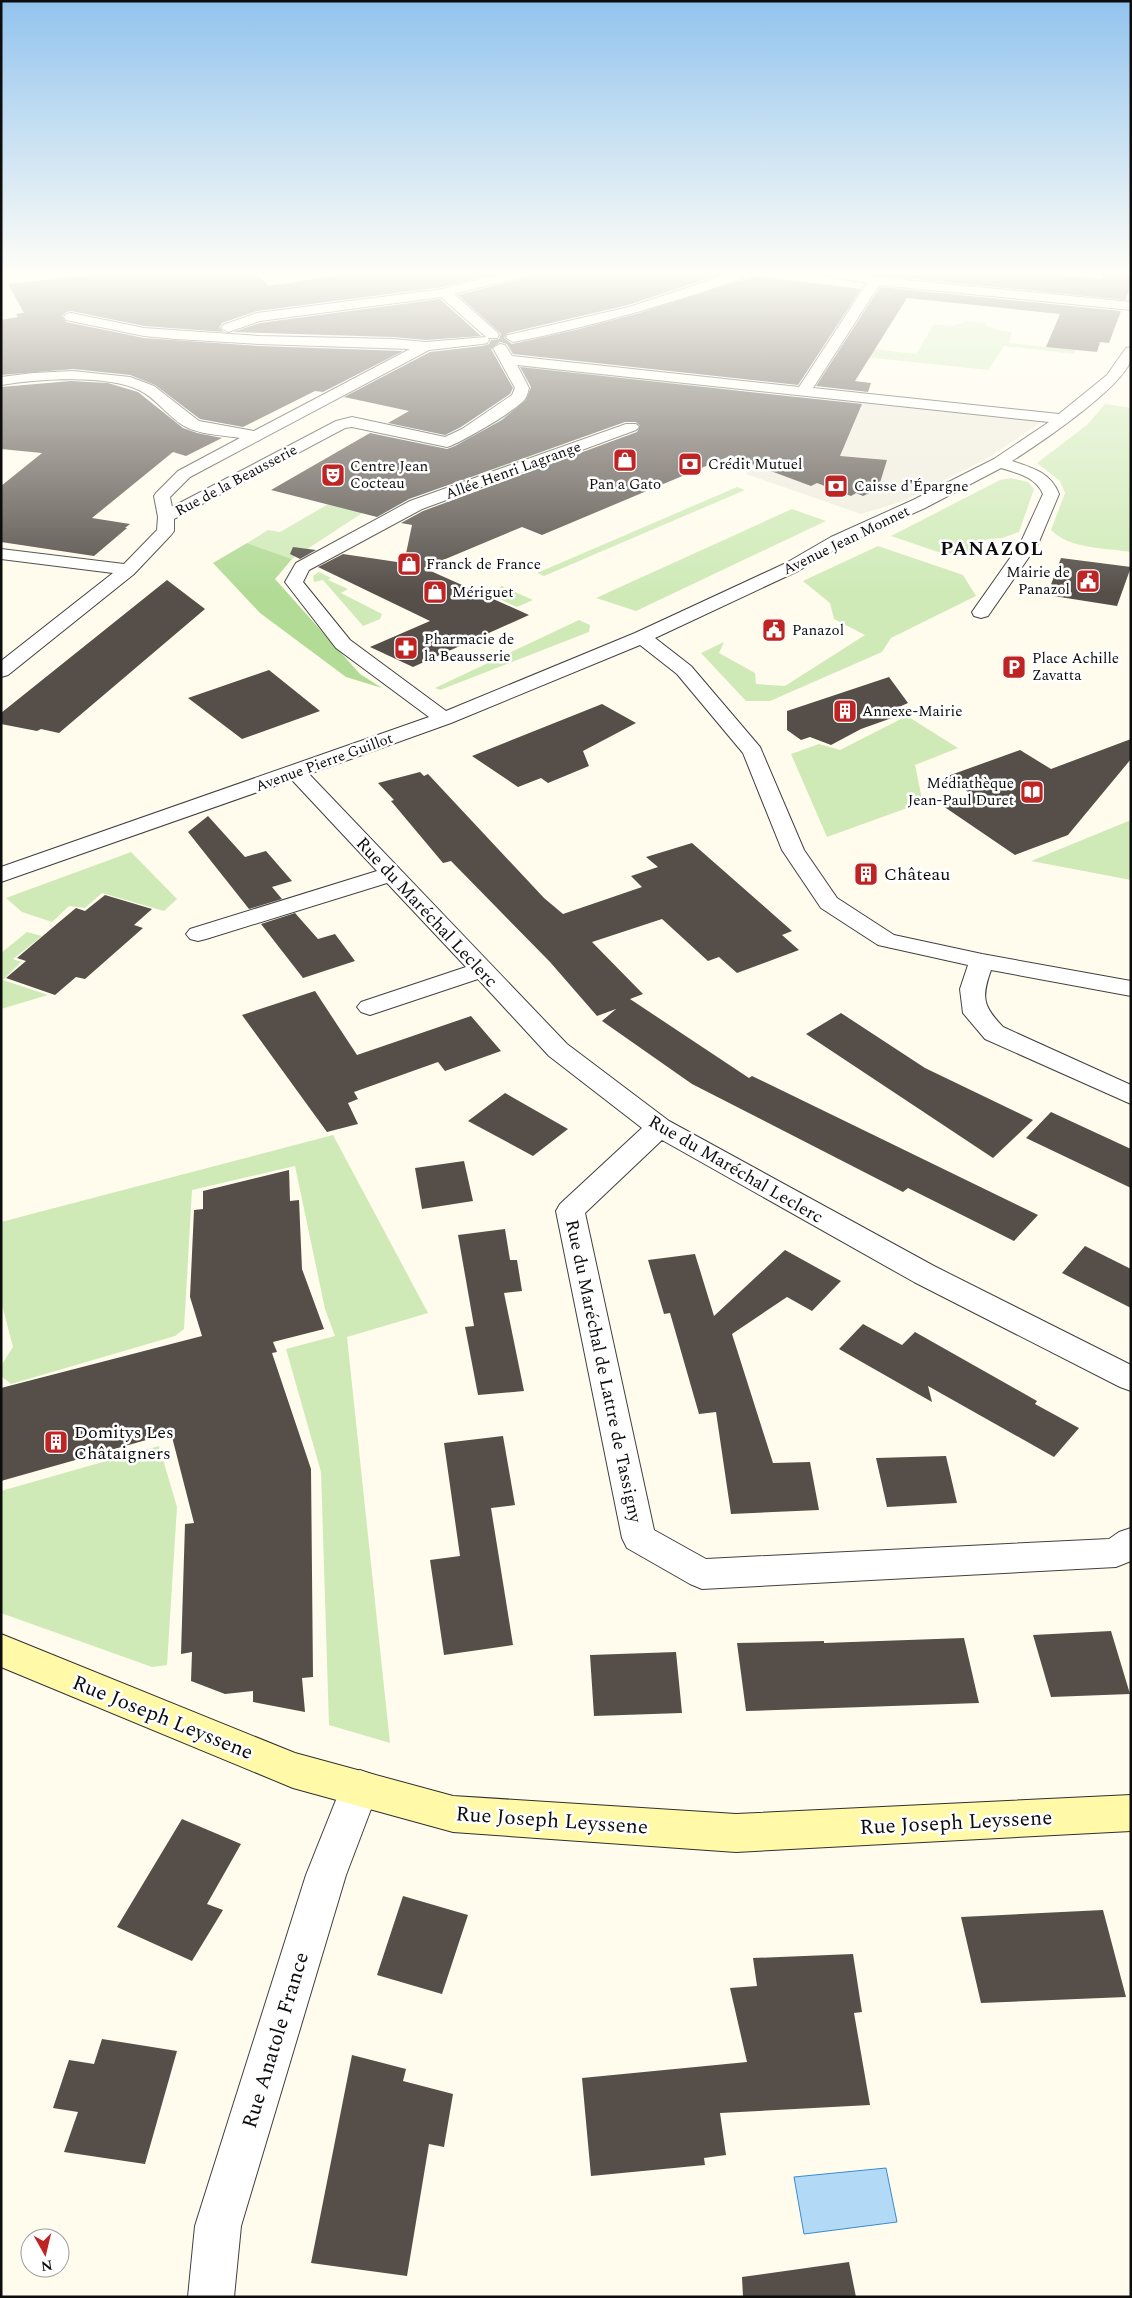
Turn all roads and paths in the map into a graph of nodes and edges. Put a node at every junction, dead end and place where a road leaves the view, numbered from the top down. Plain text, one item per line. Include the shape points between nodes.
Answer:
1 (16, 378) edge
2 (96, 378) edge
3 (365, 378) edge
4 (517, 378) edge
5 (682, 378) edge
6 (812, 378) edge
7 (1112, 378) edge
8 (1, 381) edge
9 (804, 391) junction
10 (1061, 419) junction
11 (631, 427) dead end
12 (256, 436) junction
13 (1000, 462) junction
14 (166, 517) junction
15 (1, 554) edge
16 (128, 570) junction
17 (981, 612) dead end
18 (642, 637) junction
19 (1, 671) edge
20 (444, 719) junction
21 (296, 772) junction
22 (391, 874) junction
23 (1, 875) edge
24 (198, 934) dead end
25 (982, 961) junction
26 (482, 970) junction
27 (1131, 989) edge
28 (370, 1007) dead end
29 (1131, 1095) edge
30 (659, 1127) junction
31 (1131, 1379) edge
32 (1131, 1542) edge
33 (1, 1650) edge
34 (360, 1788) junction
35 (1131, 1813) edge
36 (211, 2297) edge

1 - 8 street
2 - 12 street via 142,386 190,423
3 - 12 street
4 - 14 street, Rue de la Beausserie via 522,388 519,397 447,442 352,422 341,424
5 - 9 street
6 - 9 street
7 - 10 street, Avenue Jean Monnet
9 - 10 street
10 - 13 street, Avenue Jean Monnet via 1040,437
11 - 20 street, Allée Henri Lagrange via 416,505 302,567 294,582 343,644
12 - 14 street via 184,474 162,496
13 - 17 street via 1034,474 1049,486 1051,494 1029,544
13 - 18 street, Avenue Jean Monnet via 837,541 792,568
14 - 16 street, Rue de la Beausserie via 165,531
15 - 16 street
16 - 19 street, Rue de la Beausserie
18 - 20 street, Avenue Pierre Guillot
18 - 25 street via 684,670 753,751 793,850 829,903 886,940
20 - 21 street, Avenue Pierre Guillot
21 - 22 street, Rue du Maréchal Leclerc
21 - 23 street, Avenue Pierre Guillot
22 - 24 street
22 - 26 street, Rue du Maréchal Leclerc
25 - 27 street
25 - 29 street via 972,990 976,1013 994,1033
26 - 28 street
26 - 30 street, Rue du Maréchal Leclerc via 558,1050
30 - 31 street, Rue du Maréchal Leclerc via 924,1274
30 - 32 street, Rue du Maréchal de Lattre de Tassigny via 570,1210 639,1538 702,1574 1116,1553
33 - 34 street, Rue Joseph Leyssene via 293,1770
34 - 35 street, Rue Joseph Leyssene via 453,1814 736,1833
34 - 36 street, Rue Anatole France via 326,1875 218,2226

